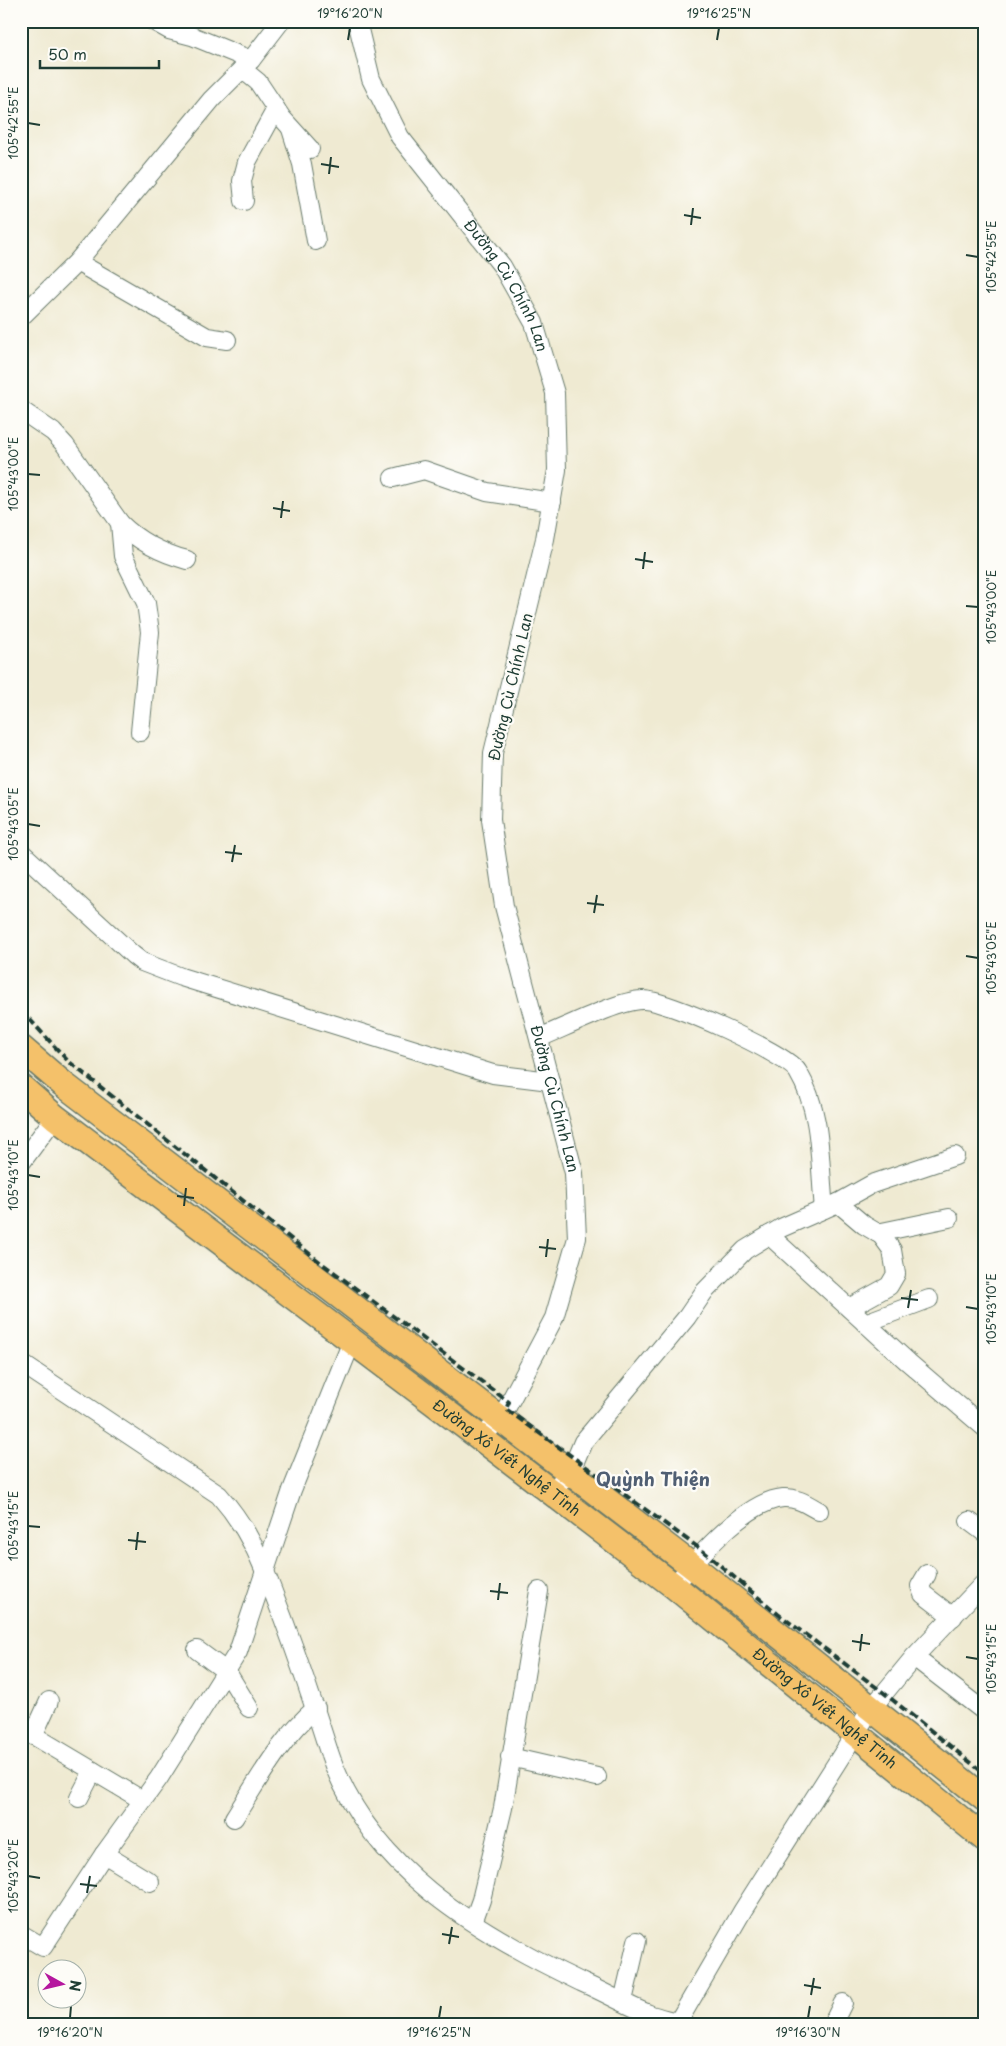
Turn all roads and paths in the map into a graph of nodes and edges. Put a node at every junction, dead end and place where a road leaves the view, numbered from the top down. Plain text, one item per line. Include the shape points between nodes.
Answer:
1 (153, 21) edge
2 (281, 21) edge
3 (357, 21) edge
4 (246, 65) junction
5 (276, 109) junction
6 (291, 129) junction
7 (310, 149) dead end
8 (244, 201) dead end
9 (316, 241) dead end
10 (77, 262) junction
11 (21, 317) edge
12 (227, 340) dead end
13 (21, 410) edge
14 (393, 478) dead end
15 (552, 502) junction
16 (120, 523) junction
17 (187, 560) dead end
18 (140, 732) dead end
19 (21, 852) edge
20 (539, 1038) junction
21 (21, 1048) edge
22 (550, 1081) junction
23 (21, 1087) edge
24 (55, 1117) junction
25 (955, 1156) dead end
26 (21, 1163) edge
27 (831, 1206) junction
28 (949, 1218) dead end
29 (877, 1233) junction
30 (769, 1235) junction
31 (929, 1299) dead end
32 (849, 1308) junction
33 (865, 1323) junction
34 (352, 1341) junction
35 (21, 1362) edge
36 (499, 1418) junction
37 (983, 1423) edge
38 (482, 1439) junction
39 (569, 1472) junction
40 (553, 1493) junction
41 (819, 1511) dead end
42 (969, 1521) dead end
43 (985, 1533) edge
44 (691, 1565) junction
45 (265, 1571) junction
46 (927, 1574) dead end
47 (985, 1582) edge
48 (674, 1586) junction
49 (538, 1592) dead end
50 (953, 1617) junction
51 (197, 1650) dead end
52 (914, 1657) junction
53 (227, 1672) junction
54 (49, 1701) dead end
55 (249, 1708) dead end
56 (316, 1708) junction
57 (871, 1709) junction
58 (985, 1712) edge
59 (27, 1732) edge
60 (855, 1735) junction
61 (510, 1757) junction
62 (93, 1771) junction
63 (597, 1777) dead end
64 (78, 1798) dead end
65 (985, 1799) edge
66 (142, 1800) junction
67 (234, 1818) dead end
68 (985, 1839) edge
69 (104, 1854) junction
70 (150, 1882) dead end
71 (473, 1922) junction
72 (21, 1934) edge
73 (637, 1941) dead end
74 (623, 2001) junction
75 (843, 2003) dead end
76 (985, 2020) edge
77 (677, 2023) edge
78 (832, 2025) edge
79 (982, 2025) edge

1 - 4 street via 169,30 192,36
2 - 4 street
3 - 15 street, Đường Cù Chính Lan via 371,79 400,137 502,266 534,323 555,393 557,470
4 - 5 street
4 - 10 street via 212,99
5 - 6 street
5 - 8 street via 247,162 242,181
6 - 7 street
6 - 9 street via 302,164
10 - 11 street
10 - 12 street via 207,337
13 - 16 street via 53,432 65,445
14 - 15 street via 424,470 486,492
15 - 20 street, Đường Cù Chính Lan via 493,753 492,811 504,906
16 - 17 street via 163,554
16 - 18 street via 123,556 146,603 150,632
19 - 22 street via 142,962 493,1074
20 - 22 street, Đường Cù Chính Lan
20 - 27 street via 626,1002 642,999 702,1019 785,1059 799,1073 811,1100
21 - 36 highway, Đường Xô Viết Nghệ Tĩnh via 63,1084
22 - 36 street, Đường Cù Chính Lan via 574,1173 576,1238 554,1318
23 - 24 highway, Đường Xô Viết Nghệ Tĩnh
24 - 26 street
24 - 34 highway, Đường Xô Viết Nghệ Tĩnh
25 - 27 street via 882,1180
27 - 29 street
27 - 30 street
28 - 29 street
29 - 32 street via 892,1250 895,1279 881,1292
30 - 32 street
30 - 39 street via 745,1250 704,1292 583,1442
31 - 33 street
32 - 33 street
33 - 37 street
34 - 38 highway, Đường Xô Viết Nghệ Tĩnh
34 - 45 street via 292,1490
35 - 45 street via 219,1495 246,1529
36 - 38 street, Đường Cù Chính Lan
36 - 39 highway, Đường Xô Viết Nghệ Tĩnh
38 - 40 highway, Đường Xô Viết Nghệ Tĩnh
39 - 40 street
39 - 44 highway, Đường Xô Viết Nghệ Tĩnh
40 - 48 highway, Đường Xô Viết Nghệ Tĩnh
41 - 44 street via 789,1498 759,1507 731,1525
42 - 43 street
44 - 48 street
44 - 57 highway, Đường Xô Viết Nghệ Tĩnh
45 - 53 street via 238,1652
45 - 56 street
46 - 50 street via 920,1586 923,1594
47 - 50 street
48 - 60 highway, Đường Xô Viết Nghệ Tĩnh
49 - 61 street via 525,1684
50 - 52 street
51 - 53 street
52 - 57 street
52 - 58 street
53 - 55 street
53 - 66 street
54 - 59 street
56 - 67 street via 278,1749
56 - 71 street via 329,1751 371,1834 411,1878
57 - 60 street
57 - 65 highway, Đường Xô Viết Nghệ Tĩnh
59 - 62 street
60 - 68 highway, Đường Xô Viết Nghệ Tĩnh
60 - 77 street via 743,1910
61 - 63 street
61 - 71 street via 497,1835
62 - 64 street
62 - 66 street
66 - 69 street
69 - 70 street
69 - 72 street via 42,1947
71 - 74 street via 493,1937 548,1966
73 - 74 street
74 - 77 street
75 - 78 street
76 - 79 street

